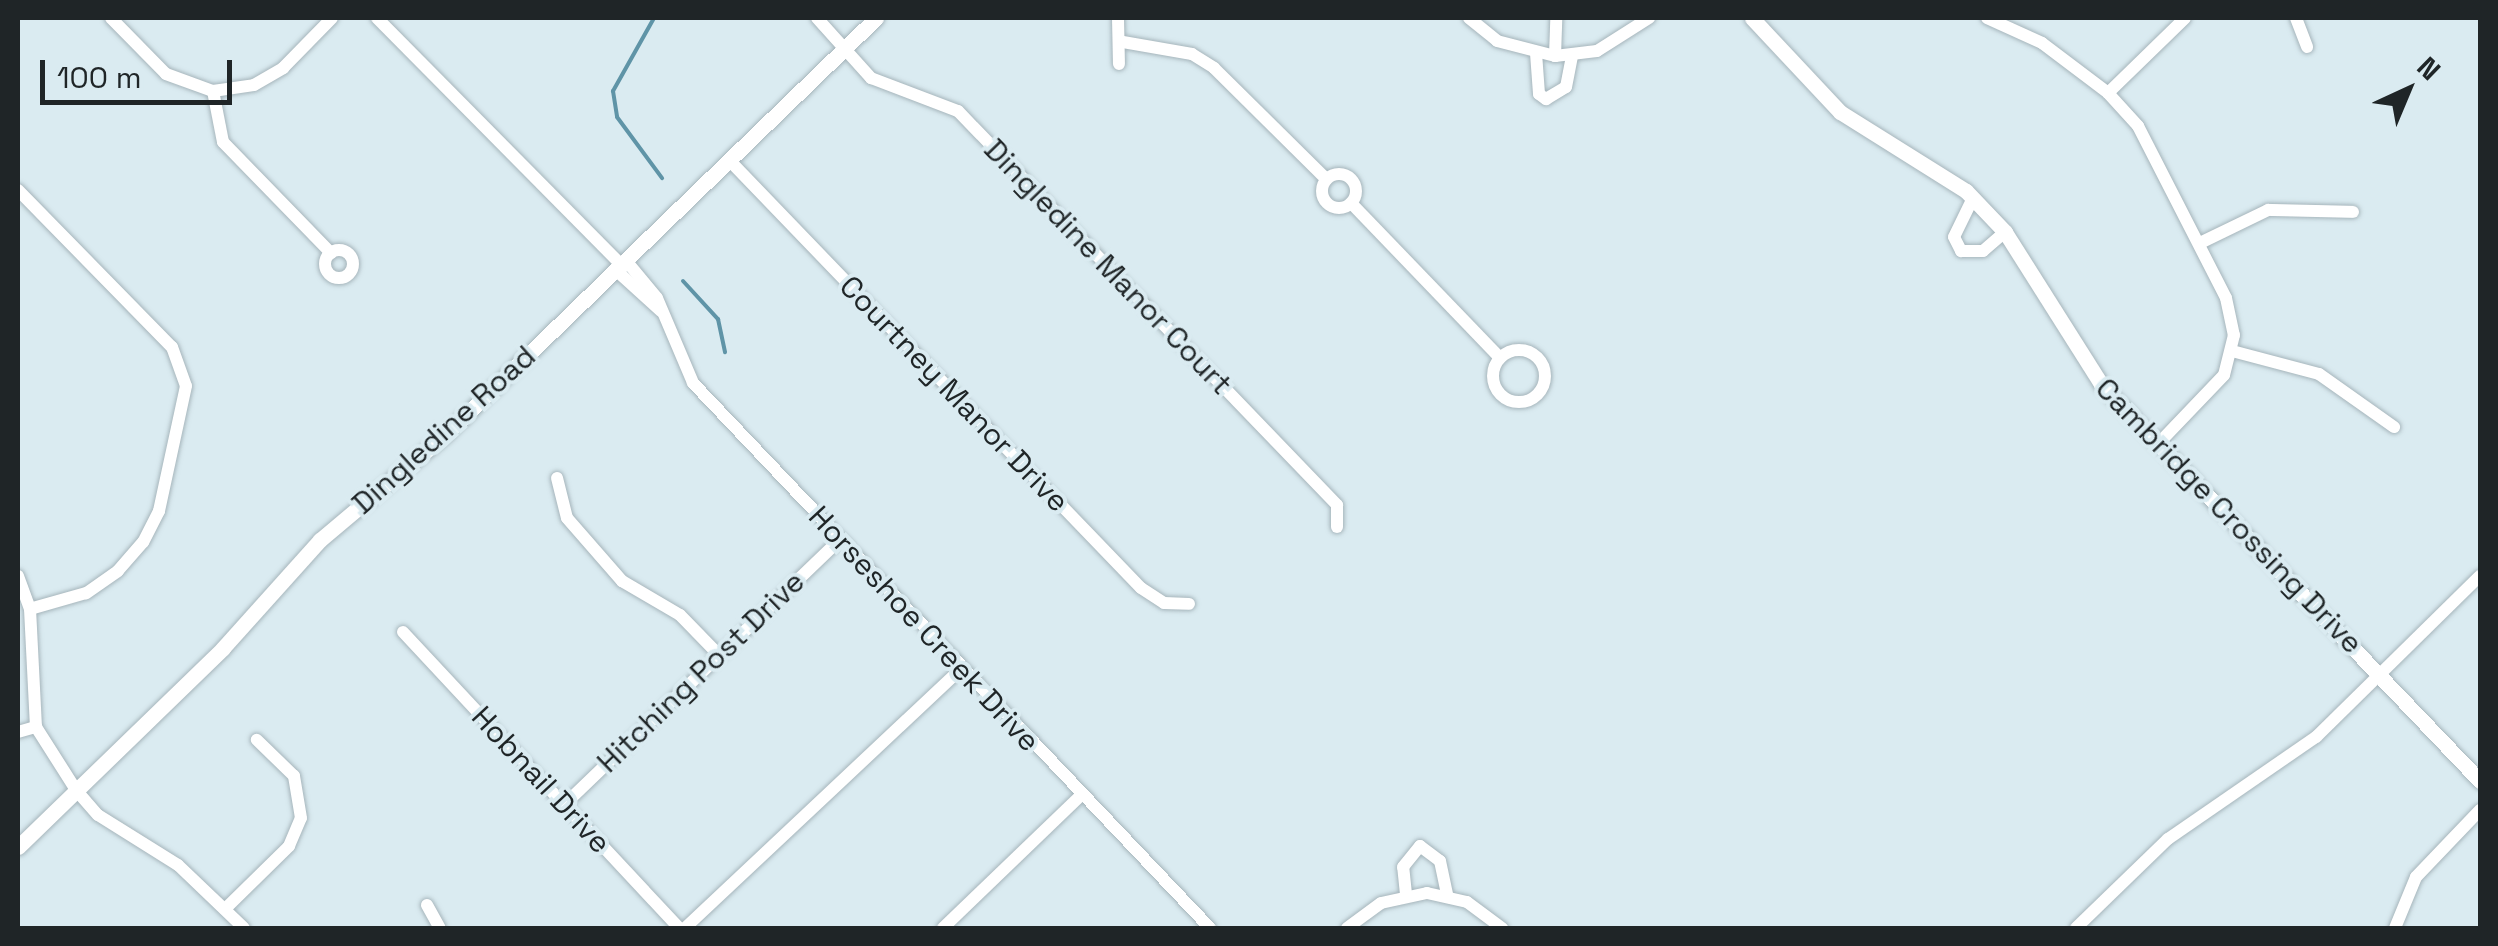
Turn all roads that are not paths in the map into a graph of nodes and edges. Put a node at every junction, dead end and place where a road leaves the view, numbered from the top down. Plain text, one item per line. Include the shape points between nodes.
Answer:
1 (111, 18) edge
2 (332, 18) edge
3 (377, 18) edge
4 (817, 18) edge
5 (876, 18) edge
6 (1118, 18) edge
7 (1469, 18) edge
8 (1556, 18) edge
9 (1649, 18) edge
10 (1752, 18) edge
11 (1987, 18) edge
12 (2184, 18) edge
13 (2296, 18) edge
14 (1123, 42) junction
15 (846, 46) junction
16 (2307, 47) dead end
17 (1536, 53) junction
18 (1572, 55) junction
19 (1554, 56) junction
20 (1119, 64) dead end
21 (212, 91) junction
22 (2108, 93) junction
23 (731, 162) junction
24 (1326, 179) junction
25 (18, 190) edge
26 (1973, 198) junction
27 (1351, 204) junction
28 (2353, 212) dead end
29 (2005, 232) junction
30 (2200, 243) junction
31 (330, 253) dead end
32 (623, 267) junction
33 (2232, 351) junction
34 (1500, 358) junction
35 (2394, 427) dead end
36 (2158, 444) junction
37 (557, 478) dead end
38 (1337, 527) dead end
39 (839, 540) junction
40 (18, 576) edge
41 (2480, 576) edge
42 (1189, 604) dead end
43 (30, 608) junction
44 (404, 632) dead end
45 (716, 652) junction
46 (960, 670) junction
47 (2379, 673) junction
48 (36, 727) junction
49 (18, 732) edge
50 (257, 740) dead end
51 (2480, 781) edge
52 (76, 790) junction
53 (1081, 795) junction
54 (564, 806) junction
55 (2480, 810) edge
56 (18, 847) edge
57 (1406, 894) junction
58 (1448, 895) junction
59 (427, 904) dead end
60 (225, 910) junction
61 (244, 928) edge
62 (440, 928) edge
63 (682, 928) edge
64 (943, 928) edge
65 (1210, 928) edge
66 (1347, 928) edge
67 (1502, 928) edge
68 (2076, 928) edge
69 (2395, 928) edge

1 - 21 street via 166,74
2 - 21 street via 282,68 254,85
3 - 32 street, Horseshoe Creek Drive
4 - 15 street, Dingledine Manor Court
5 - 15 street, Dingledine Road
6 - 14 street
7 - 17 street via 1497,41
8 - 19 street
9 - 18 street via 1616,42
10 - 26 street, Cambridge Crossing Drive via 1840,112
11 - 22 street via 2042,43
12 - 22 street
13 - 16 street
14 - 20 street
14 - 24 street via 1192,54 1214,68
15 - 23 street, Dingledine Road
15 - 38 street, Dingledine Manor Court via 871,78 958,111 1336,505
17 - 18 street via 1536,78 1546,98 1566,87
17 - 19 street
18 - 19 street
21 - 31 street via 223,142
22 - 30 street via 2157,155
23 - 32 street, Dingledine Road
23 - 42 street, Courtney Manor Drive via 1141,588 1164,604
24 - 27 street via 1327,204
24 - 27 street via 1338,174 1352,180
25 - 43 street via 172,347 186,386 159,511 143,542 86,593
26 - 29 street, Cambridge Crossing Drive
26 - 29 street via 1954,237 1961,251 1984,250
27 - 34 street
28 - 30 street via 2268,210
29 - 36 street, Cambridge Crossing Drive via 2031,264 2080,359
30 - 33 street via 2226,298
32 - 39 street, Horseshoe Creek Drive via 662,313 693,383
32 - 52 street, Dingledine Road via 447,434 320,540 223,648
33 - 35 street via 2319,374
33 - 36 street via 2215,387
34 - 34 street via 1493,374 1503,396 1527,401 1540,391 1545,375 1538,358 1523,350
36 - 47 street, Cambridge Crossing Drive
37 - 45 street via 567,518 622,581 680,615
39 - 45 street, Hitching Post Drive
39 - 46 street, Horseshoe Creek Drive
40 - 43 street
41 - 47 street
43 - 48 street
44 - 54 street, Hobnail Drive
45 - 54 street, Hitching Post Drive
46 - 53 street, Horseshoe Creek Drive
46 - 63 street
47 - 51 street, Cambridge Crossing Drive
47 - 68 street via 2277,768 2168,840
48 - 49 street
48 - 52 street
50 - 60 street via 294,776 301,818 289,846
52 - 56 street, Dingledine Road
52 - 60 street via 98,815 178,865
53 - 64 street
53 - 65 street, Horseshoe Creek Drive
54 - 63 street, Hobnail Drive
55 - 69 street via 2416,877
57 - 58 street
57 - 58 street via 1403,867 1420,846 1440,860
57 - 66 street
58 - 67 street
59 - 62 street
60 - 61 street

